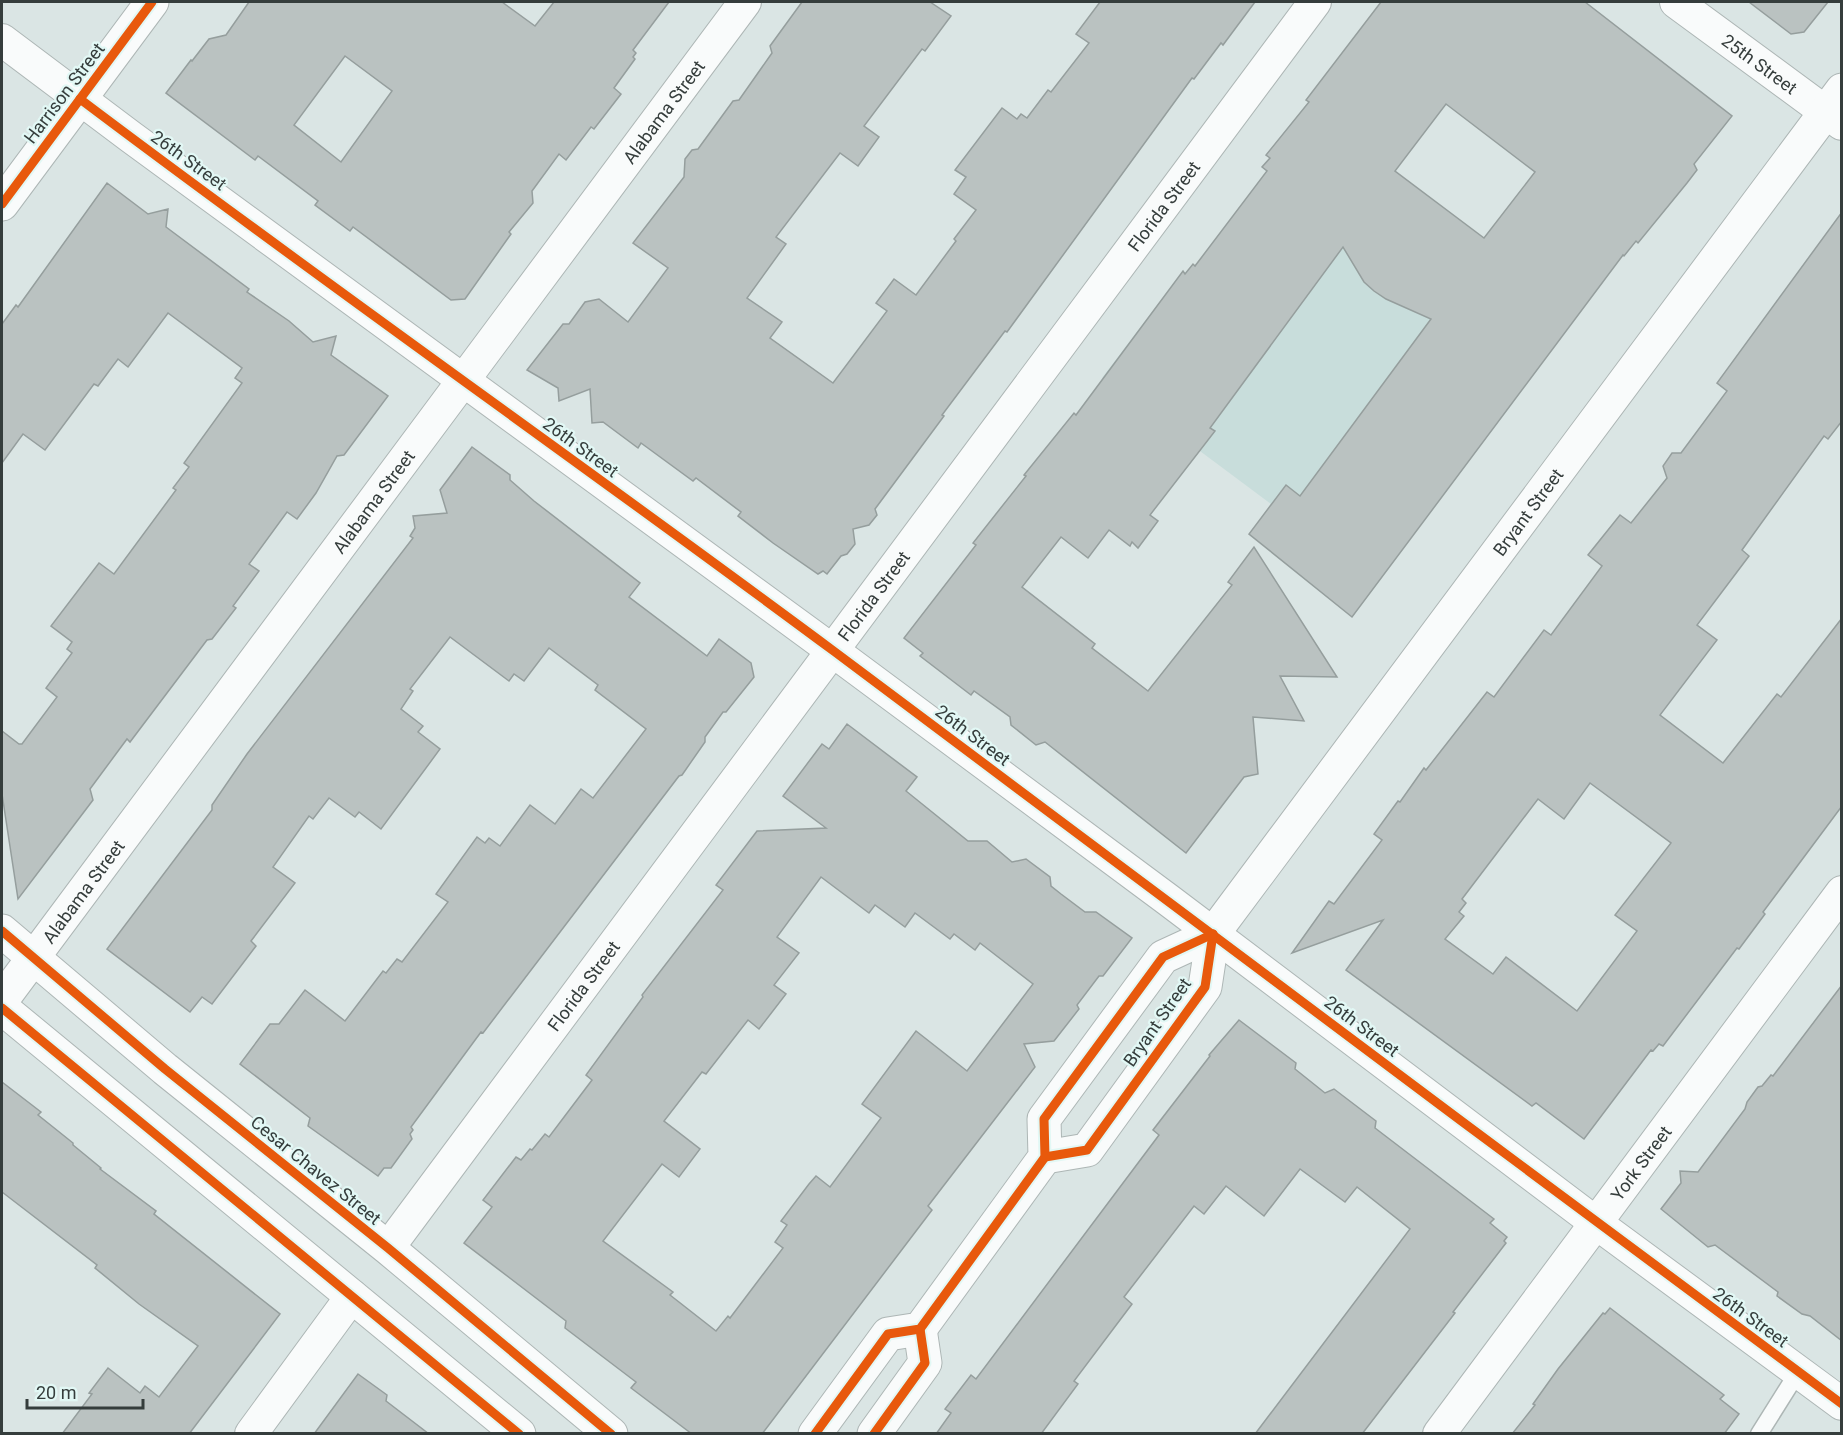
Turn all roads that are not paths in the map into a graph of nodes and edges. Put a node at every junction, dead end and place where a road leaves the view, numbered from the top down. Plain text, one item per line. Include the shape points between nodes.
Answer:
1 (152, 2) edge
2 (746, 2) edge
3 (1315, 2) edge
4 (1677, 2) edge
5 (2, 40) edge
6 (80, 99) junction
7 (1836, 109) edge
8 (2, 204) edge
9 (464, 381) junction
10 (833, 651) junction
11 (1842, 892) edge
12 (2, 931) edge
13 (1213, 934) junction
14 (34, 957) junction
15 (2, 1000) edge
16 (2, 1008) edge
17 (1045, 1156) junction
18 (1596, 1223) junction
19 (388, 1248) junction
20 (352, 1296) junction
21 (920, 1329) junction
22 (1798, 1372) junction
23 (1842, 1404) edge
24 (251, 1434) edge
25 (519, 1434) edge
26 (611, 1434) edge
27 (814, 1434) edge
28 (874, 1434) edge
29 (1439, 1434) edge
30 (1759, 1434) edge

1 - 6 street, Harrison Street
2 - 9 street, Alabama Street
3 - 10 street, Florida Street
4 - 7 street, 25th Street
5 - 6 street, 26th Street
6 - 8 street, Harrison Street
6 - 9 street, 26th Street
7 - 13 street, Bryant Street
9 - 10 street, 26th Street
9 - 14 street, Alabama Street
10 - 13 street, 26th Street
10 - 19 street, Florida Street
11 - 18 street, York Street
12 - 14 street, Cesar Chavez Street
13 - 17 street, Bryant Street via 1162,957 1044,1119
13 - 17 street, Bryant Street via 1204,987 1087,1150
13 - 18 street, 26th Street
14 - 15 street, Alabama Street
14 - 19 street, Cesar Chavez Street via 165,1069
16 - 20 street
17 - 21 street
18 - 22 street, 26th Street
18 - 29 street, York Street
19 - 26 street, Cesar Chavez Street
20 - 24 street
20 - 25 street
21 - 27 street via 888,1334
21 - 28 street via 925,1363
22 - 23 street, 26th Street
22 - 30 lane

